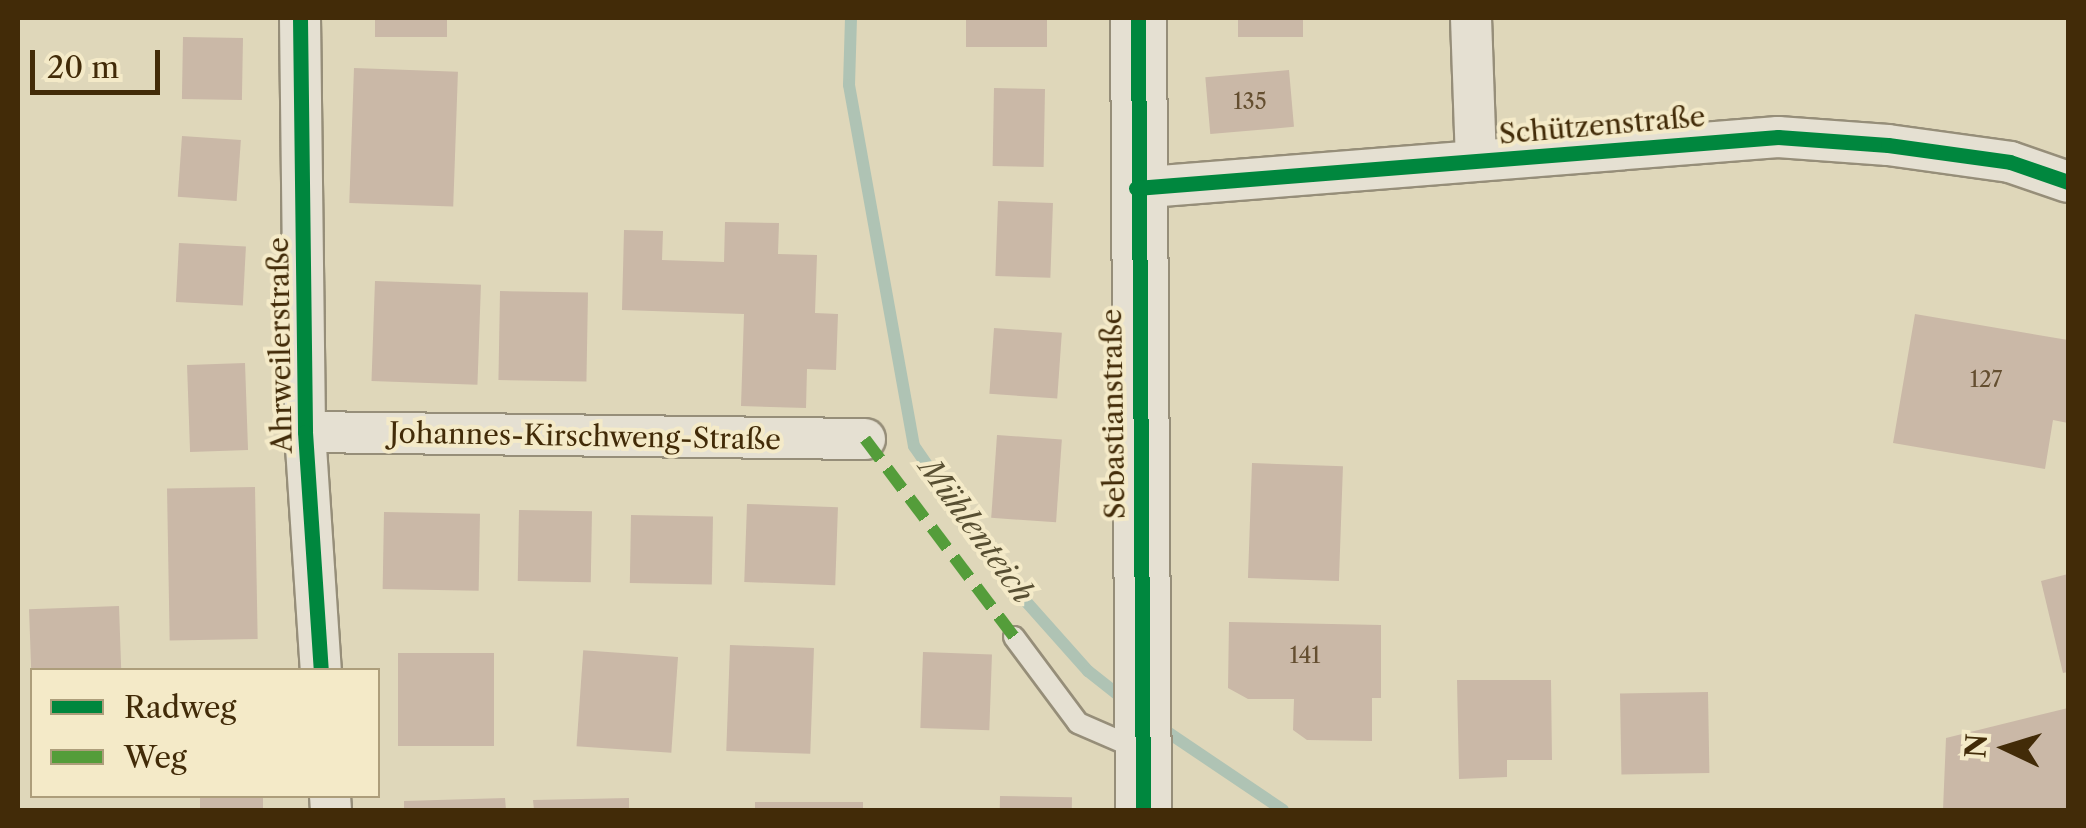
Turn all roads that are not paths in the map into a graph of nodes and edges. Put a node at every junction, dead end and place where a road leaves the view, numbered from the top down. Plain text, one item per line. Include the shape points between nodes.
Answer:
1 (300, 18) edge
2 (1138, 18) edge
3 (1471, 18) edge
4 (1476, 160) junction
5 (2068, 182) edge
6 (1136, 188) junction
7 (305, 432) junction
8 (865, 439) dead end
9 (1014, 637) dead end
10 (321, 668) edge
11 (1142, 726) junction
12 (1143, 810) edge

1 - 7 street, Ahrweilerstraße
2 - 6 street, Sebastianstraße
3 - 4 street
4 - 5 street, Schützenstraße via 1778,138 2010,162
4 - 6 street, Schützenstraße
6 - 11 street, Sebastianstraße
7 - 8 street, Johannes-Kirschweng-Straße
7 - 10 street, Ahrweilerstraße
9 - 11 lane via 1078,723
11 - 12 street, Sebastianstraße

